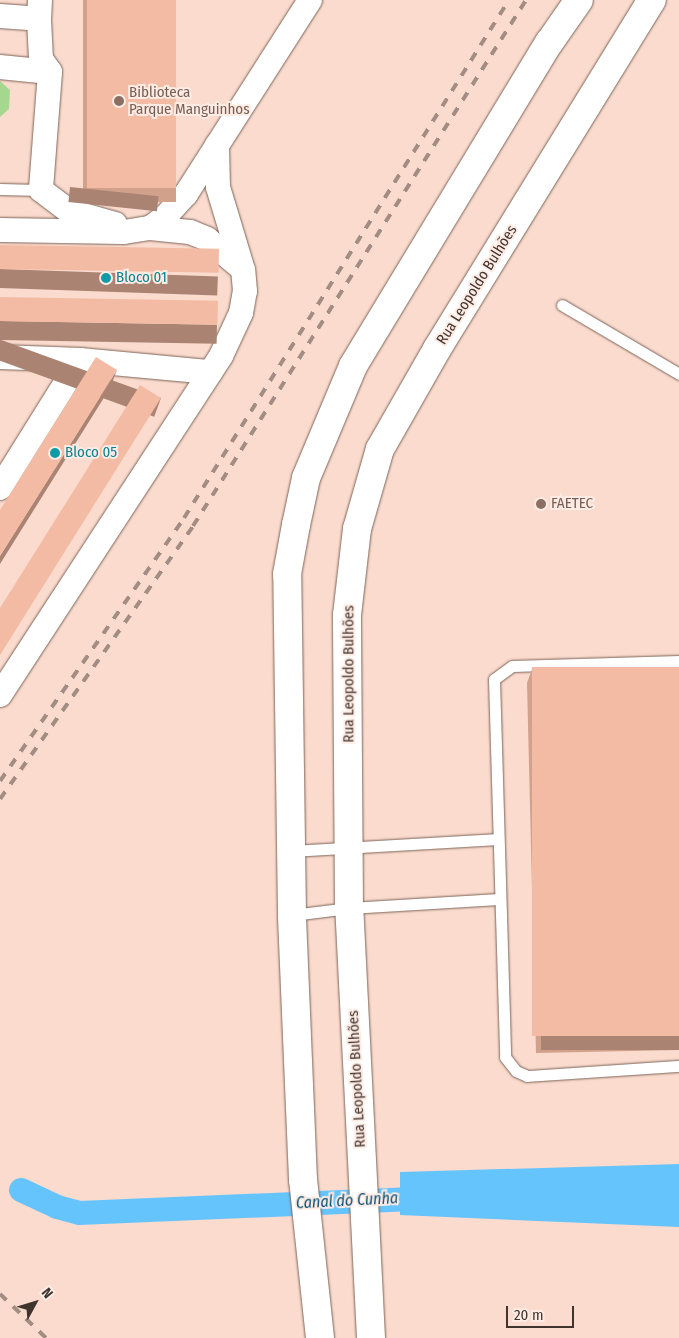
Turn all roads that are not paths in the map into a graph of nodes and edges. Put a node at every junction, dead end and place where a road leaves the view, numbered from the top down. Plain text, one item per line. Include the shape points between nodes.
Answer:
1 (310, 0) edge
2 (579, 0) edge
3 (652, 0) edge
4 (40, 9) edge
5 (0, 16) edge
6 (0, 67) edge
7 (50, 72) junction
8 (217, 146) junction
9 (0, 189) edge
10 (41, 190) junction
11 (143, 229) junction
12 (0, 230) edge
13 (242, 270) junction
14 (562, 305) dead end
15 (0, 358) edge
16 (80, 360) junction
17 (210, 372) junction
18 (679, 374) edge
19 (0, 488) edge
20 (679, 661) edge
21 (0, 695) edge
22 (498, 839) junction
23 (350, 847) junction
24 (292, 851) junction
25 (499, 899) junction
26 (349, 908) junction
27 (292, 915) junction
28 (679, 1066) edge
29 (320, 1338) edge
30 (371, 1338) edge

1 - 8 street
2 - 24 main road via 549,43 353,366 306,478 287,574
3 - 23 main road, Rua Leopoldo Bulhões via 437,349 380,449 357,529 346,615
4 - 5 street
4 - 7 street via 41,59
6 - 7 street
7 - 10 street
8 - 11 street via 186,194
8 - 13 street via 218,187
9 - 10 lane
10 - 11 street via 69,212
11 - 12 street
11 - 13 street via 190,232 207,239
13 - 17 street via 245,291 241,313
14 - 18 lane
15 - 16 street
16 - 17 street
16 - 19 street
17 - 21 street
20 - 22 lane via 512,666 499,673 494,679
22 - 23 lane
22 - 25 lane
23 - 24 lane
23 - 26 main road, Rua Leopoldo Bulhões
24 - 27 main road
25 - 26 lane
25 - 28 lane via 505,1057 516,1071 527,1076
26 - 27 lane
26 - 30 main road, Rua Leopoldo Bulhões
27 - 29 main road via 303,1180

